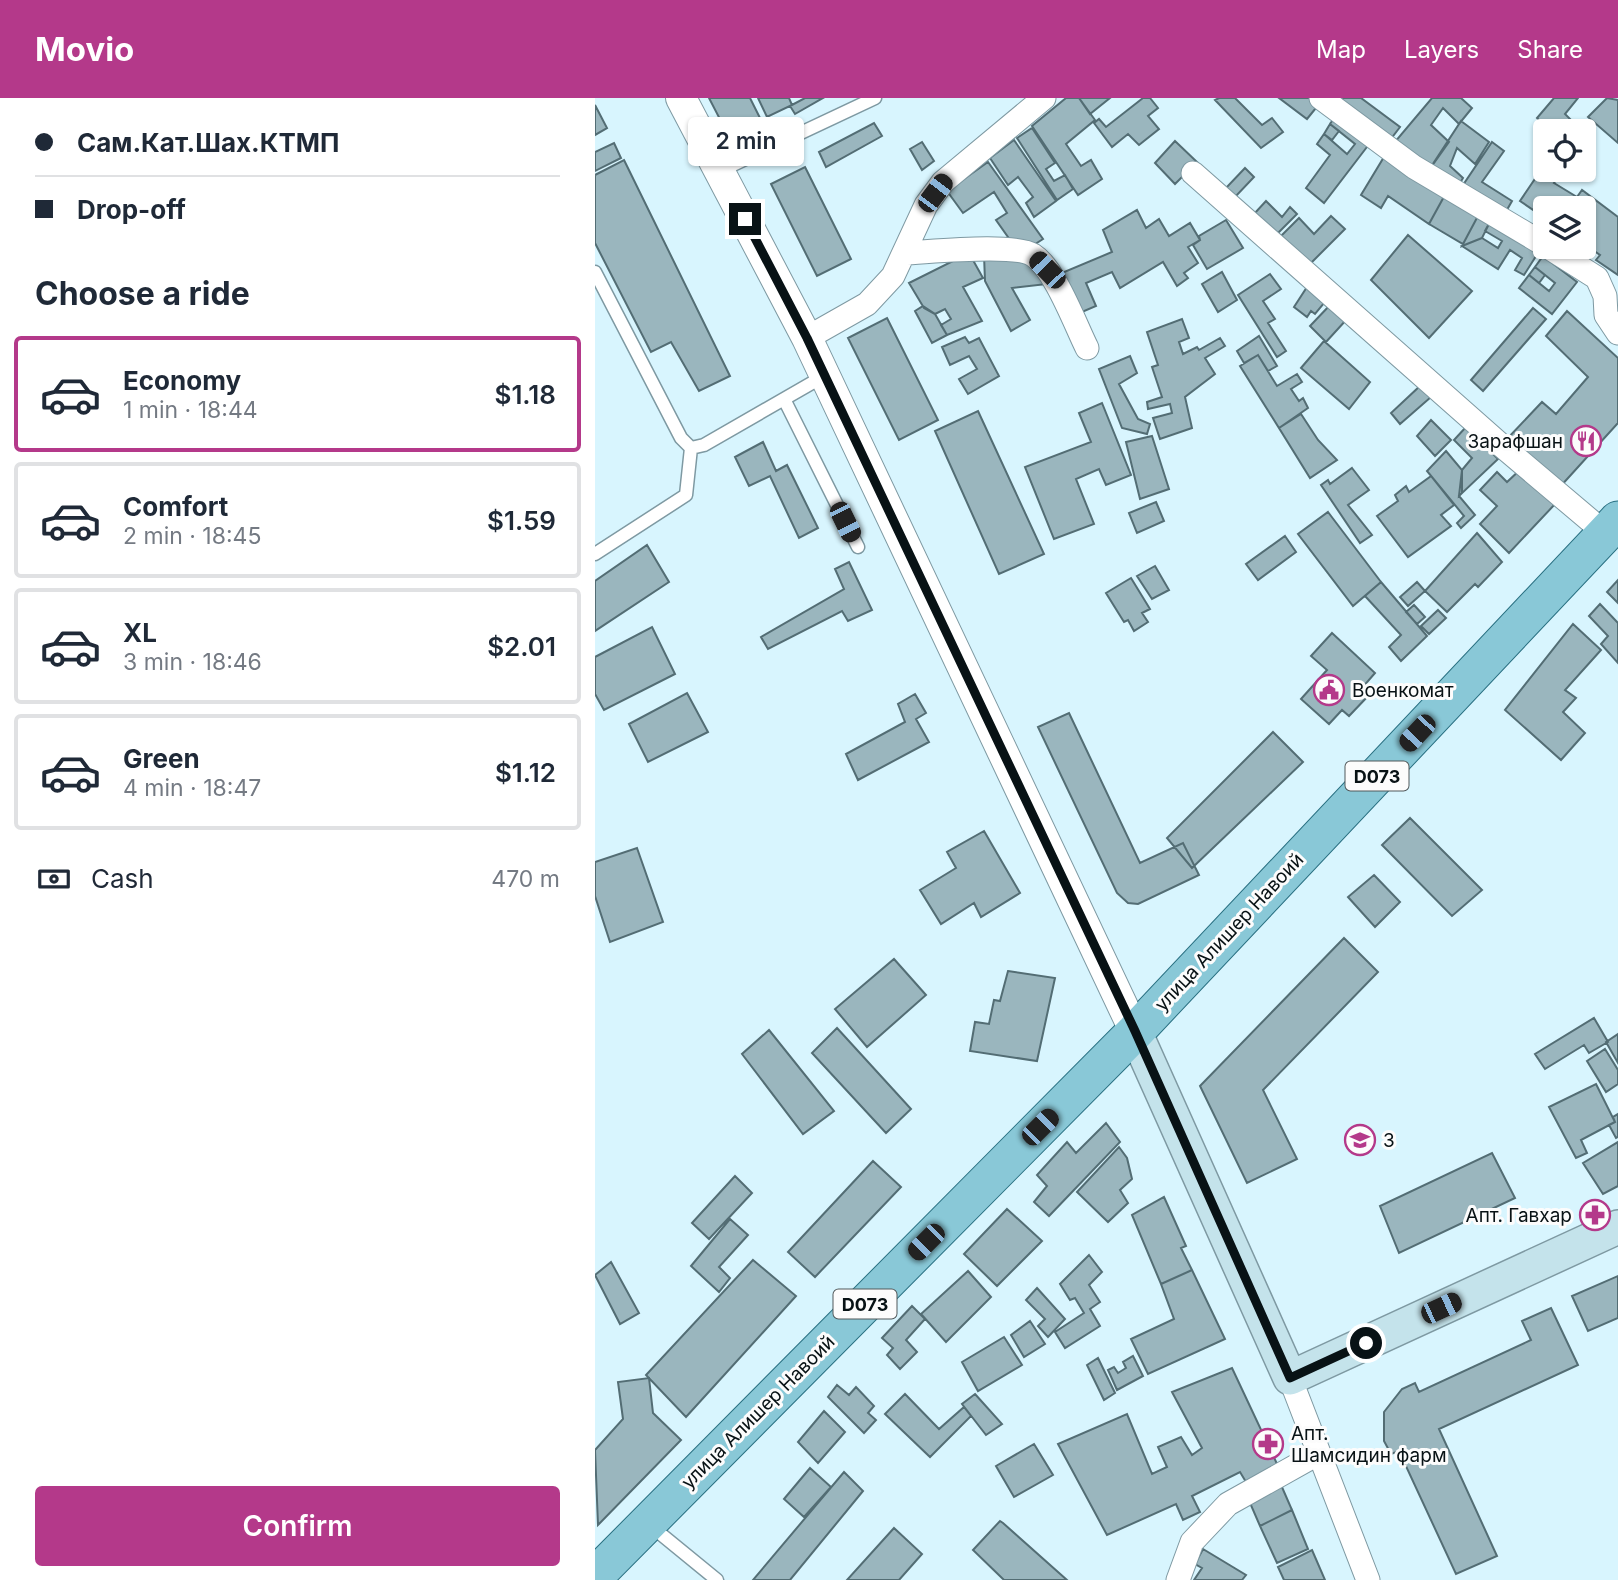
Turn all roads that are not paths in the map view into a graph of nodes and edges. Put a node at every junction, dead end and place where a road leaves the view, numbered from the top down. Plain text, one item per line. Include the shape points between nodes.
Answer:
1 (681, 98) edge
2 (875, 98) edge
3 (1044, 98) edge
4 (1321, 98) edge
5 (720, 172) junction
6 (1193, 173) dead end
7 (1533, 238) edge
8 (904, 253) junction
9 (1567, 259) edge
10 (595, 272) edge
11 (1618, 333) edge
12 (807, 338) junction
13 (1087, 348) dead end
14 (824, 376) junction
15 (784, 399) junction
16 (691, 448) junction
17 (1612, 526) edge
18 (857, 547) dead end
19 (595, 554) edge
20 (1135, 1031) junction
21 (1618, 1227) edge
22 (1290, 1378) junction
23 (1319, 1453) junction
24 (649, 1523) junction
25 (595, 1576) edge
26 (716, 1580) edge
27 (1178, 1580) edge
28 (1368, 1580) edge

1 - 5 street
2 - 5 lane
3 - 8 street via 943,182 926,205
4 - 7 street via 1414,167
5 - 12 street
6 - 17 street via 1502,446
8 - 12 street via 893,276 867,304
8 - 13 street via 1013,249 1033,255 1047,270
9 - 11 street via 1597,278 1605,296 1606,315
10 - 16 lane via 681,438
12 - 14 street
14 - 15 lane
14 - 20 street
15 - 16 lane
15 - 18 lane
16 - 19 lane via 686,495
17 - 20 main road, улица Алишер Навоий / D073
20 - 22 main road
20 - 24 main road, улица Алишер Навоий / D073
21 - 22 main road
22 - 23 street
23 - 27 street via 1228,1504 1192,1542
23 - 28 street
24 - 25 main road, улица Алишер Навоий / D073
24 - 26 lane

